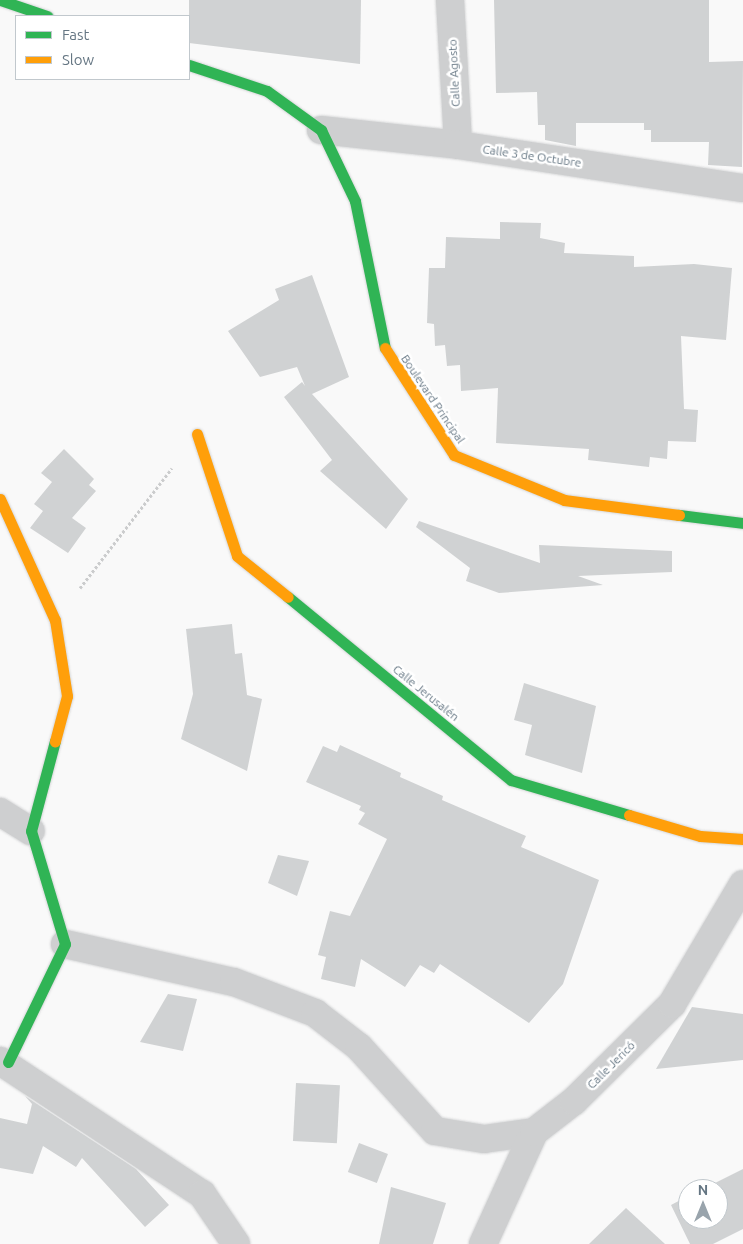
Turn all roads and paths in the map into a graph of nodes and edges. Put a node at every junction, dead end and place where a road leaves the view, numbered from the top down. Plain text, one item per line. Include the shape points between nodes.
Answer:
1 (0, 0) edge
2 (450, 0) edge
3 (44, 15) edge
4 (190, 65) edge
5 (321, 130) junction
6 (458, 145) junction
7 (743, 188) edge
8 (197, 434) joint
9 (0, 499) edge
10 (743, 523) edge
11 (55, 620) junction
12 (0, 812) edge
13 (31, 831) junction
14 (743, 839) edge
15 (743, 884) edge
16 (65, 944) junction
17 (4, 1061) edge
18 (534, 1132) junction
19 (236, 1244) edge
20 (483, 1244) edge

1 - 3 street
2 - 6 street, Calle Agosto
4 - 5 street, Boulevard Principal via 267,91
5 - 6 street, Calle 3 de Octubre
5 - 10 street, Boulevard Principal via 355,201 387,356 454,455 564,500
6 - 7 street, Calle 3 de Octubre
8 - 11 path
8 - 14 street, Calle Jerusalén via 237,556 511,780 700,836
9 - 11 street
11 - 13 street via 66,696
12 - 13 street
13 - 16 street
15 - 18 street, Calle Jericó via 672,1004 574,1101
16 - 17 street
16 - 18 street via 234,982 315,1013 359,1047 435,1132 484,1139
17 - 19 street via 202,1194
18 - 20 street, Calle Jericó

